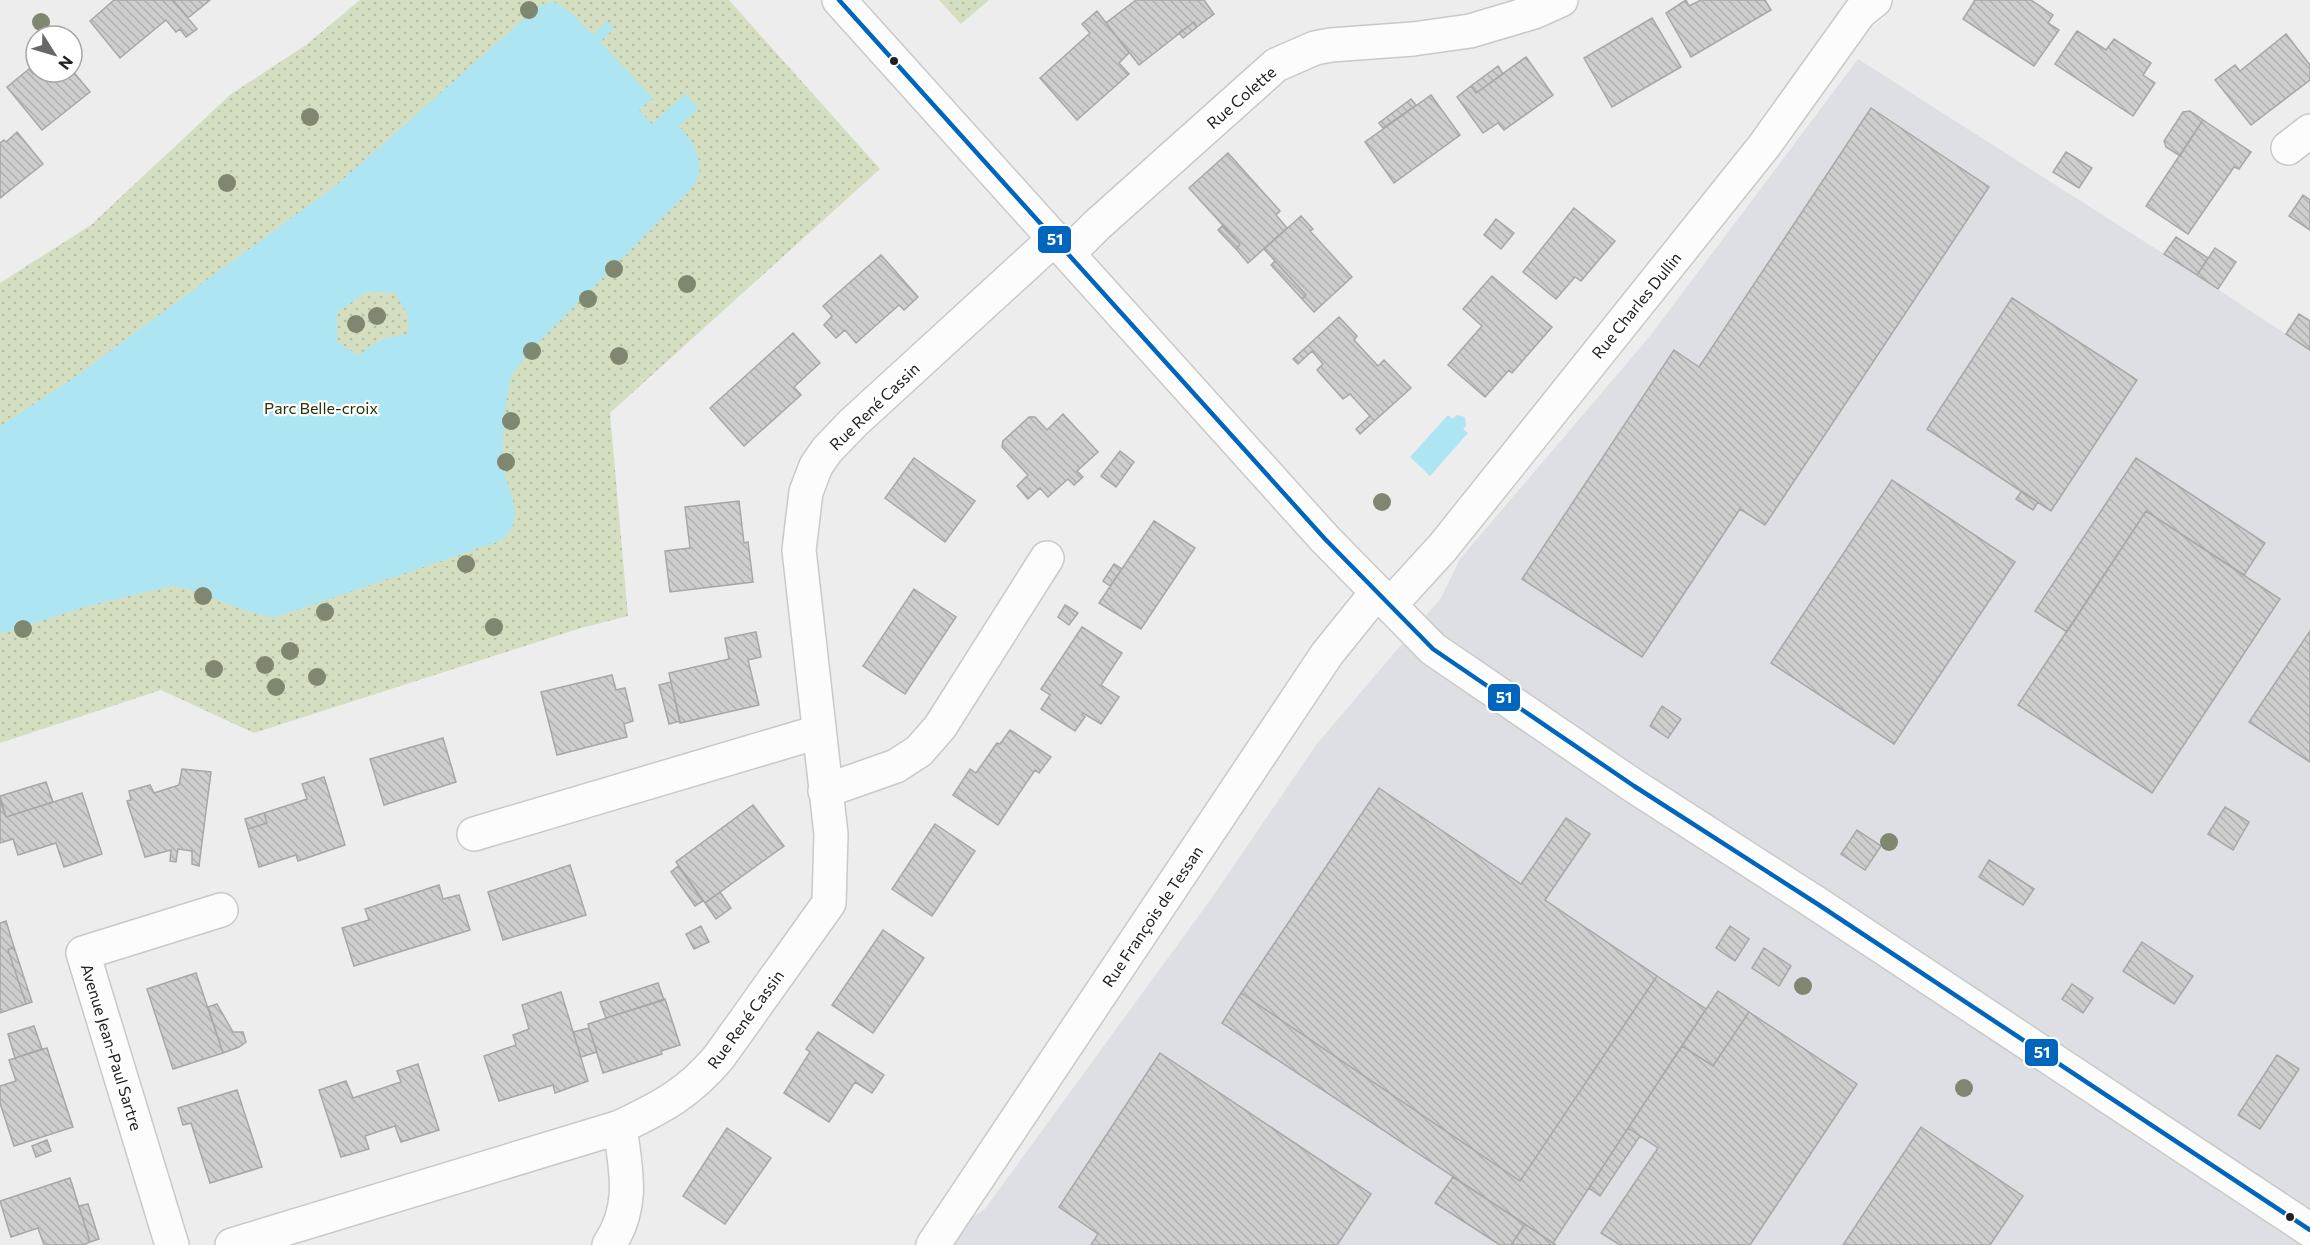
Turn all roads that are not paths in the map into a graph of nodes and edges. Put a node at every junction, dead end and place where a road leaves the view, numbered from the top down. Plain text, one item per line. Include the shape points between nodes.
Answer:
1 (839, 0) edge
2 (1561, 0) edge
3 (1875, 0) edge
4 (1061, 247) junction
5 (1047, 558) dead end
6 (1383, 598) junction
7 (818, 732) junction
8 (825, 790) junction
9 (474, 834) dead end
10 (221, 910) dead end
11 (620, 1127) junction
12 (2310, 1230) edge
13 (172, 1245) edge
14 (231, 1245) edge
15 (609, 1245) edge
16 (933, 1245) edge

1 - 4 street
2 - 4 street, Rue Colette via 1470,31 1331,45 1276,65 1097,225
3 - 6 street, Rue Charles Dullin via 1860,12 1764,146 1450,537
4 - 6 street
4 - 7 street, Rue René Cassin via 853,423 816,466 806,492 799,550
5 - 8 street via 940,727 919,751 896,766
6 - 12 street via 1433,649 1457,666
6 - 16 street, Rue François de Tessan via 1327,654
7 - 8 street, Rue René Cassin
7 - 9 street
8 - 11 street, Rue René Cassin via 831,834 829,903 700,1079 663,1106
10 - 13 street, Avenue Jean-Paul Sartre via 83,953
11 - 14 street
11 - 15 street via 626,1202 620,1228

